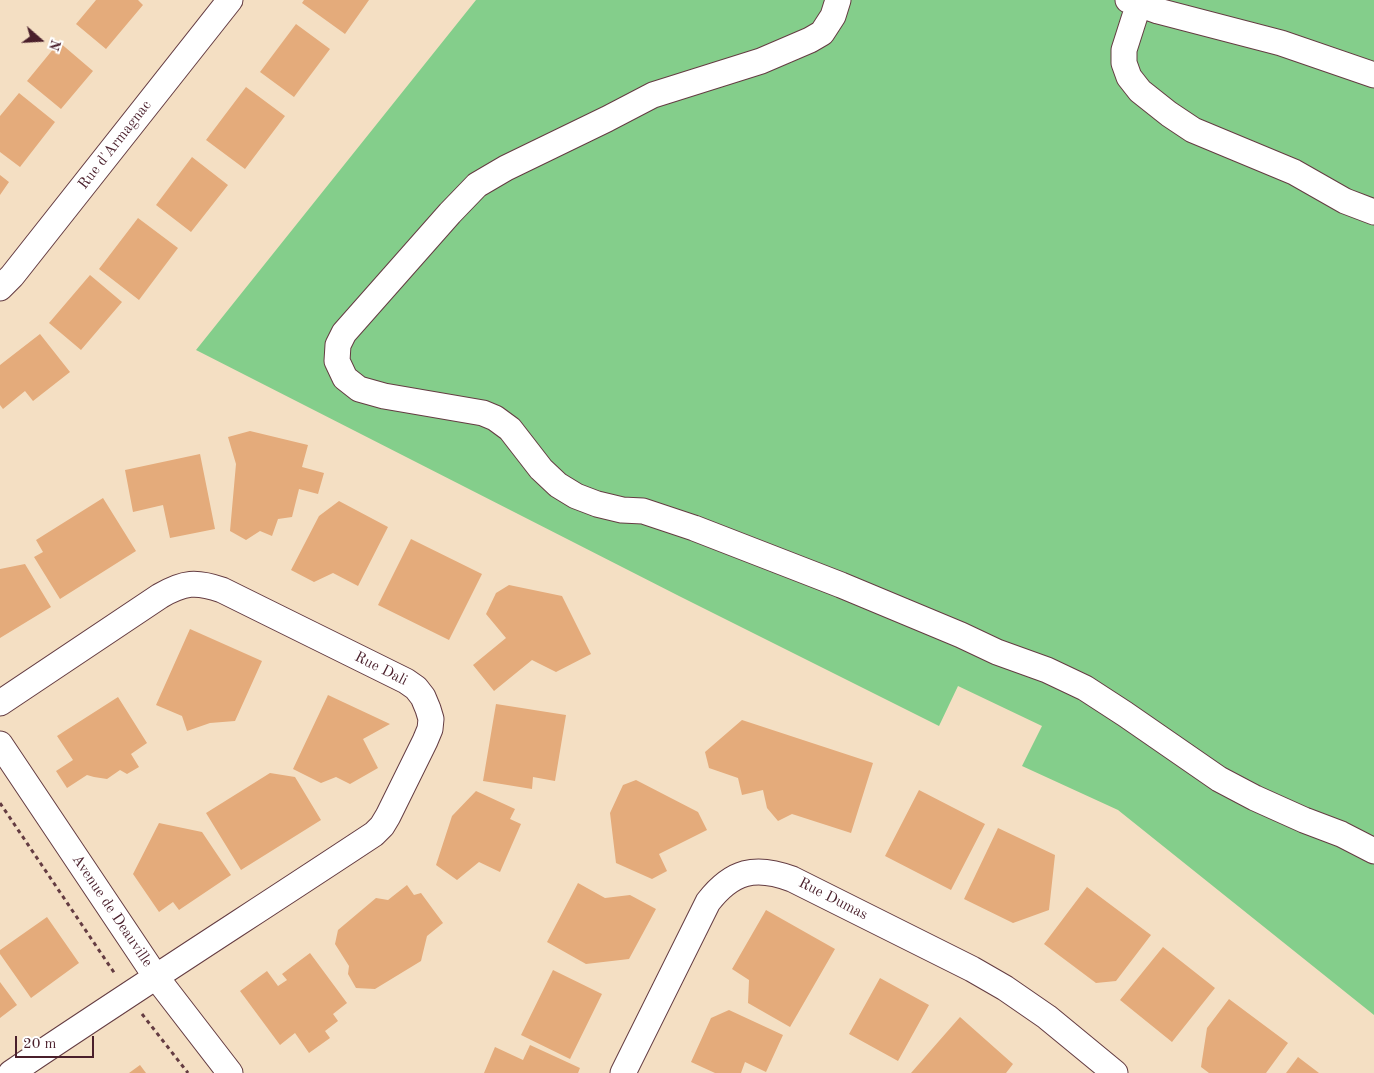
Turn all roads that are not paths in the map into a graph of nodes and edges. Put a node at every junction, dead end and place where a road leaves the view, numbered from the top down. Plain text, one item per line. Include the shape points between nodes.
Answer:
1 (230, 0) edge
2 (838, 0) edge
3 (1135, 1) edge
4 (1374, 75) edge
5 (1374, 212) edge
6 (0, 288) edge
7 (0, 703) edge
8 (0, 744) edge
9 (1374, 851) edge
10 (156, 977) junction
11 (11, 1073) edge
12 (230, 1073) edge
13 (623, 1073) edge
14 (1115, 1073) edge

1 - 6 street, Rue d'Armagnac
2 - 9 street via 822,33 810,40 761,61 654,95 477,185 344,333 338,345 337,362 345,378 359,389 384,396 484,413 510,429 541,469 576,496 622,510 642,511 694,528 1047,670 1085,688 1219,779
3 - 4 street via 1158,11 1281,43
3 - 5 street via 1124,63 1129,77 1140,91 1193,130 1294,172 1345,201
7 - 10 street, Rue Dali via 160,596 187,584 211,586 231,594 406,681 424,697 431,719 430,729 382,826
8 - 10 street, Avenue de Deauville
10 - 11 street, Rue Dali
10 - 12 street, Avenue de Deauville
13 - 14 street, Rue Dumas via 708,902 734,877 756,872 780,874 792,879 988,978 1047,1017

